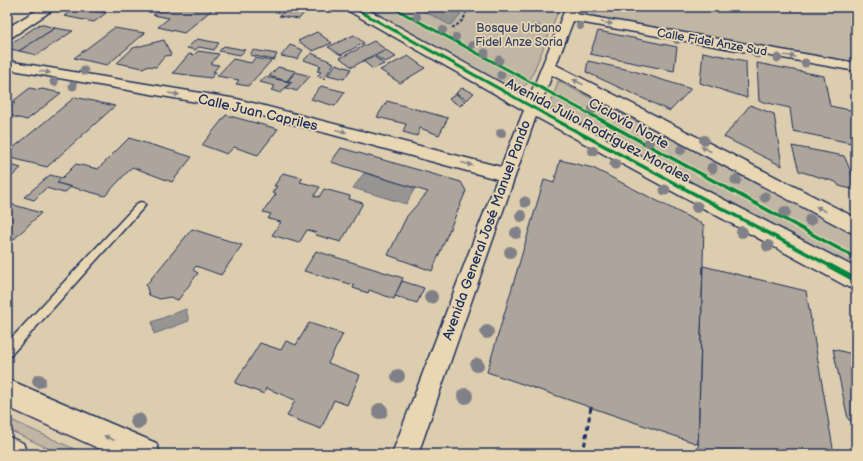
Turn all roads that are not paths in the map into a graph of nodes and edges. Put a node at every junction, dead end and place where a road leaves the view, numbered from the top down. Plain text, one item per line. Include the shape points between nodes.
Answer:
1 (51, 7) edge
2 (352, 7) edge
3 (570, 12) edge
4 (7, 34) edge
5 (7, 65) edge
6 (548, 67) junction
7 (856, 68) edge
8 (531, 107) junction
9 (506, 175) junction
10 (141, 205) dead end
11 (856, 227) edge
12 (856, 280) edge
13 (7, 351) edge
14 (7, 393) edge
15 (7, 451) edge
16 (12, 454) edge
17 (145, 454) edge
18 (404, 454) edge

1 - 4 street
2 - 8 street, Avenida Julio Rodríguez Morales
3 - 6 street, Avenida General José Manuel Pando
3 -> 7 street, Calle Fidel Anze Sud
5 -> 9 street, Calle Juan Capriles via 237,104
6 - 8 street, Avenida General José Manuel Pando
11 -> 6 street
8 - 9 street, Avenida General José Manuel Pando
8 - 12 street, Avenida Julio Rodríguez Morales
9 - 18 street, Avenida General José Manuel Pando
10 - 13 lane
17 -> 14 street
15 - 16 street

